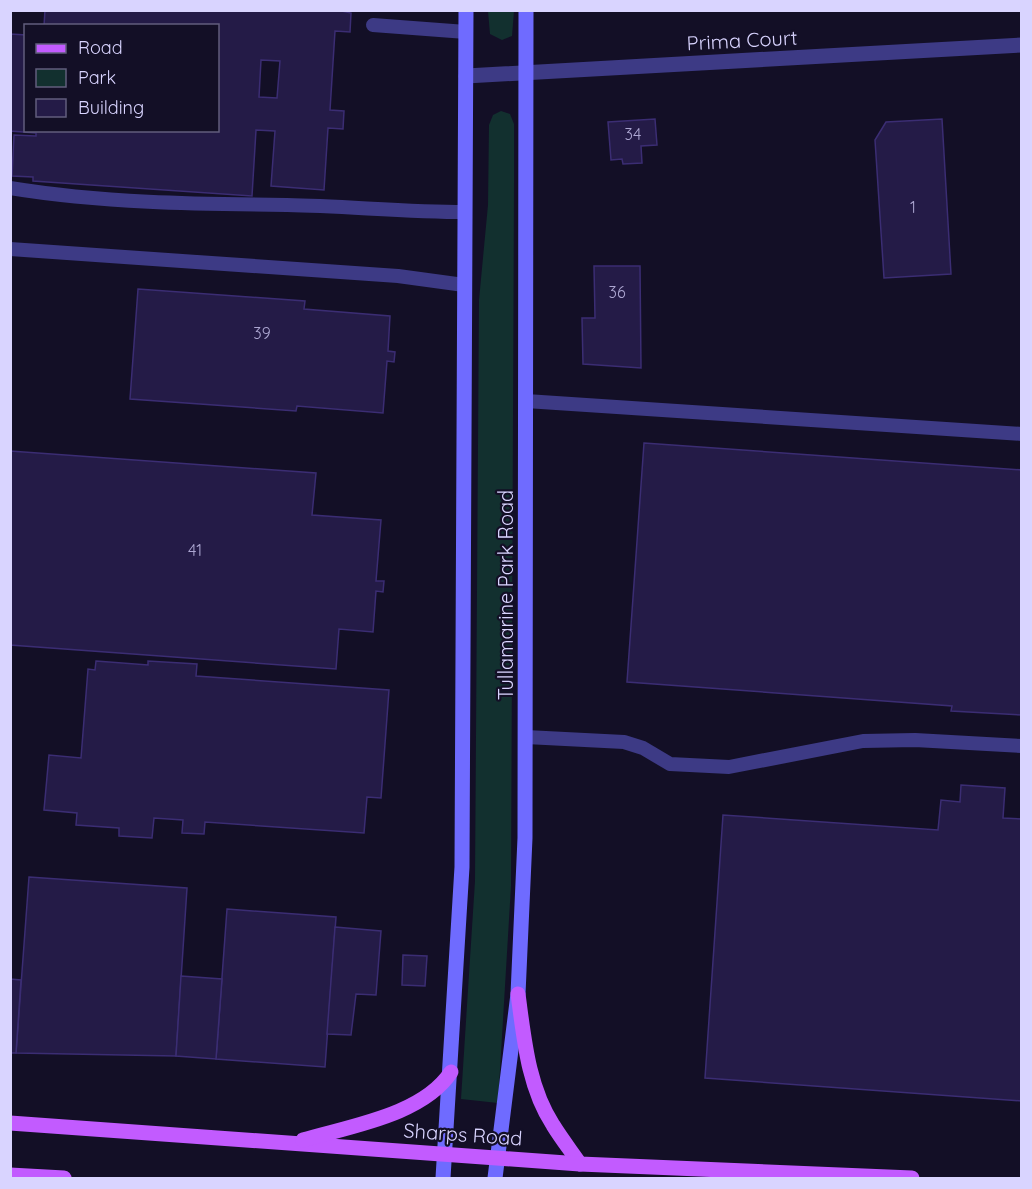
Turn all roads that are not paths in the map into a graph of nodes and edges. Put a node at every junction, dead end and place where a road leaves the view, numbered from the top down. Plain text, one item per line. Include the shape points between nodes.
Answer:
1 (466, 10) edge
2 (526, 10) edge
3 (373, 25) dead end
4 (466, 32) junction
5 (1022, 45) edge
6 (526, 73) junction
7 (465, 76) junction
8 (10, 188) edge
9 (465, 212) junction
10 (10, 249) edge
11 (464, 285) junction
12 (526, 400) junction
13 (1022, 434) edge
14 (526, 737) junction
15 (1022, 746) edge
16 (518, 994) junction
17 (451, 1072) junction
18 (10, 1123) edge
19 (294, 1143) junction
20 (446, 1154) junction
21 (499, 1157) junction
22 (580, 1164) junction
23 (10, 1175) edge
24 (64, 1179) edge
25 (443, 1179) edge
26 (495, 1179) edge
27 (912, 1179) edge

1 - 4 street
2 - 6 street, Tullamarine Park Road
3 - 4 lane
4 - 7 street
5 - 6 street, Prima Court
6 - 7 street, Prima Court
6 - 12 street, Tullamarine Park Road
7 - 9 street
8 - 9 lane via 243,207
9 - 11 street
10 - 11 lane via 398,276
11 - 17 street via 462,867
12 - 13 lane
12 - 14 street, Tullamarine Park Road
14 - 15 lane via 624,742 670,764 729,766 863,741
14 - 16 street, Tullamarine Park Road
16 - 21 street, Tullamarine Park Road
16 - 22 main road via 524,1044 538,1094 552,1124
17 - 19 main road via 434,1093 407,1108
17 - 20 street
18 - 19 main road, Sharps Road
19 - 20 main road, Sharps Road
20 - 21 main road, Sharps Road
20 - 25 street
21 - 22 main road, Sharps Road
21 - 26 street, Tullamarine Park Road
22 - 27 main road, Sharps Road
23 - 24 main road

